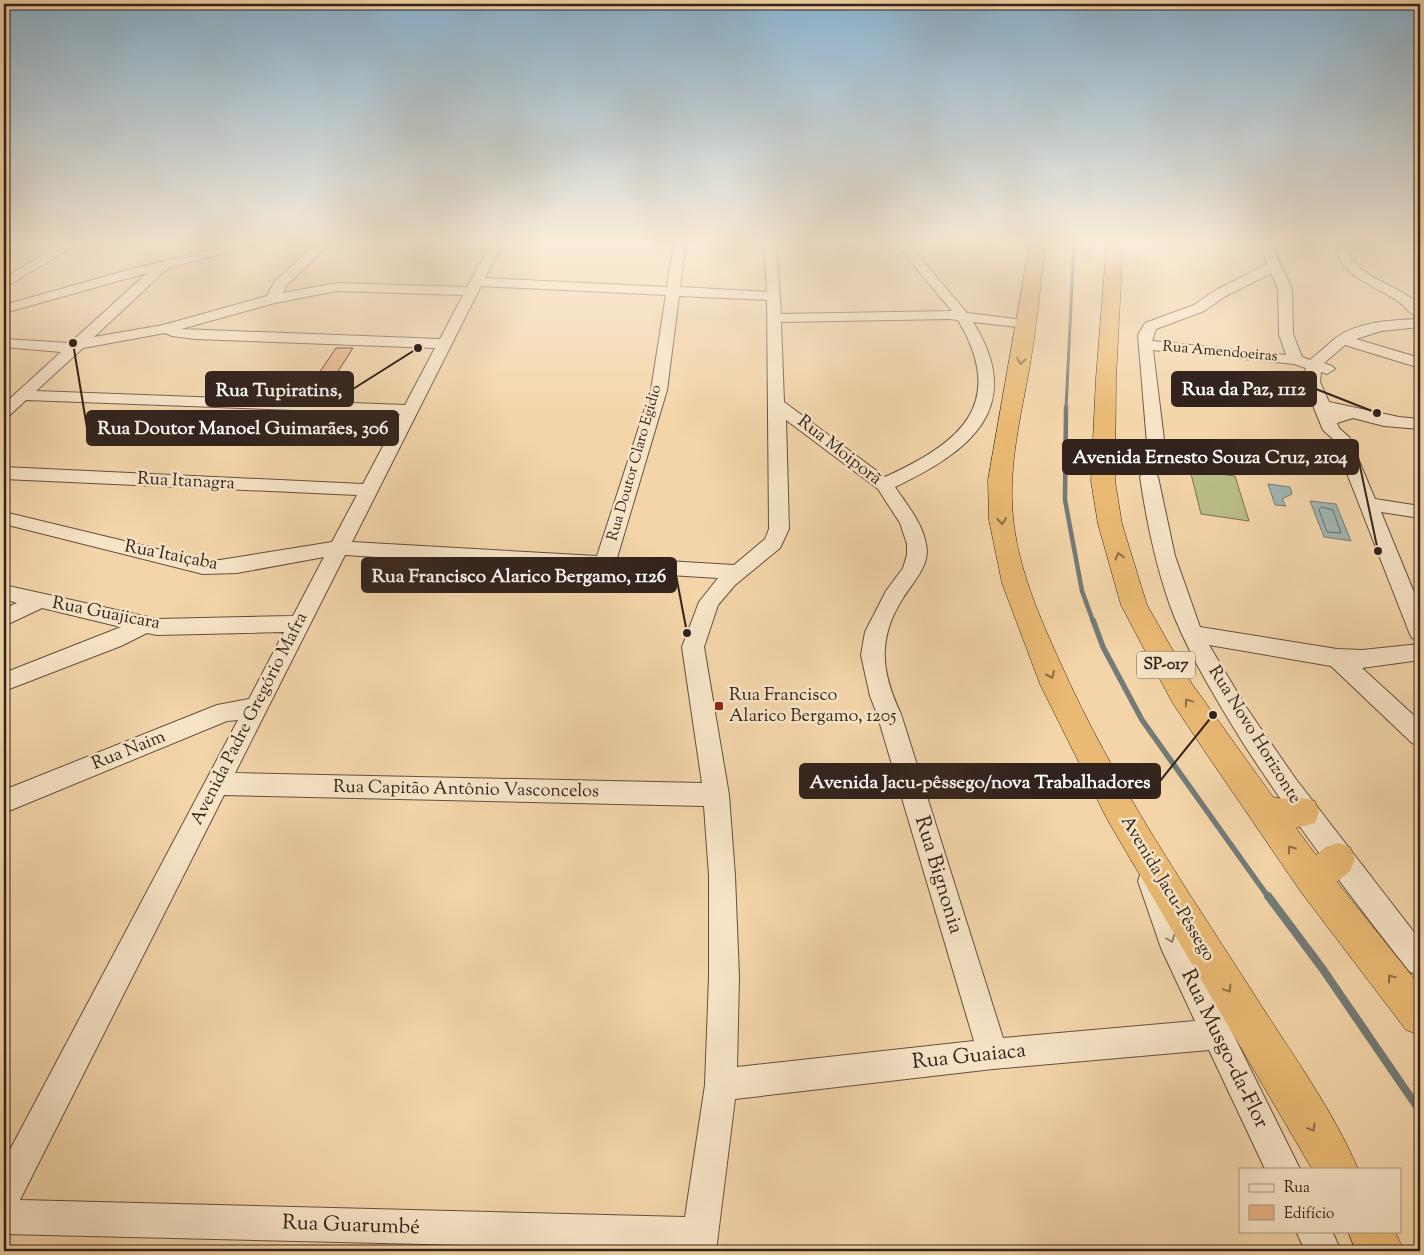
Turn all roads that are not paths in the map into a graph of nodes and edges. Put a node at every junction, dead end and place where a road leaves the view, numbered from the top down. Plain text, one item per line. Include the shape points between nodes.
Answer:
1 (28, 302) edge
2 (125, 302) edge
3 (264, 302) edge
4 (466, 302) edge
5 (671, 302) edge
6 (742, 302) edge
7 (774, 302) edge
8 (949, 302) edge
9 (1030, 302) edge
10 (1112, 302) edge
11 (1208, 302) edge
12 (1285, 302) edge
13 (1412, 302) edge
14 (774, 307) junction
15 (4, 308) edge
16 (1420, 314) edge
17 (961, 316) junction
18 (1420, 323) edge
19 (1027, 324) junction
20 (164, 329) junction
21 (1344, 340) junction
22 (4, 343) edge
23 (444, 344) junction
24 (1145, 345) junction
25 (77, 346) junction
26 (1295, 360) junction
27 (1323, 363) junction
28 (1420, 364) edge
29 (22, 396) junction
30 (776, 404) junction
31 (410, 410) junction
32 (4, 411) edge
33 (1337, 416) junction
34 (1420, 424) edge
35 (1157, 456) dead end
36 (4, 473) edge
37 (1149, 477) dead end
38 (884, 485) junction
39 (368, 490) junction
40 (1367, 504) junction
41 (1420, 512) edge
42 (4, 518) edge
43 (339, 548) junction
44 (605, 563) junction
45 (738, 572) junction
46 (4, 592) edge
47 (39, 601) junction
48 (4, 618) edge
49 (300, 624) junction
50 (143, 625) junction
51 (1420, 632) edge
52 (1193, 634) junction
53 (1420, 652) edge
54 (1337, 658) junction
55 (4, 682) edge
56 (881, 696) joint
57 (256, 707) junction
58 (1420, 736) edge
59 (216, 784) junction
60 (716, 795) junction
61 (4, 802) edge
62 (1262, 808) junction
63 (1303, 812) junction
64 (1139, 843) junction
65 (1326, 869) junction
66 (1420, 962) edge
67 (1420, 1016) edge
68 (1218, 1034) junction
69 (993, 1054) junction
70 (721, 1085) junction
71 (1283, 1168) edge
72 (1335, 1168) edge
73 (4, 1195) edge
74 (4, 1217) edge
75 (1314, 1232) edge
76 (1370, 1232) edge
77 (699, 1243) edge
78 (1323, 1251) edge
79 (1380, 1251) edge

1 - 15 street
2 - 25 street
3 - 20 street
4 - 23 street, Avenida Padre Gregório Mafra
5 - 44 street, Rua Doutor Claro Egídio via 659,390
6 - 14 street
7 - 14 street
8 - 17 street
9 - 19 highway, Avenida Jacu-Pêssego
62 -> 10 highway, SP-017 via 1182,693 1138,613 1110,524 1103,482
11 - 24 street via 1150,326 1145,335
12 - 26 street via 1286,334
13 - 16 street
14 - 17 street
14 - 30 street
17 - 19 street
17 - 38 street via 974,338 986,373 988,389 981,413 963,439 943,456
18 - 21 street via 1371,329
19 -> 64 highway, Avenida Jacu-Pêssego via 1000,469 1003,530 1013,573 1035,639 1069,715
20 - 23 street via 195,335
20 - 25 street
21 - 27 street
21 - 28 street
22 - 25 street
23 - 31 street, Avenida Padre Gregório Mafra
24 - 26 street, Rua Amendoeiras
24 - 35 street
25 - 29 street
26 - 27 street, Rua Amendoeiras
27 - 33 street
29 - 31 street
29 - 32 street
30 - 38 street, Rua Moiporã
30 - 45 street via 779,529 773,543
31 - 39 street, Avenida Padre Gregório Mafra
33 - 34 street
33 - 40 street
36 - 39 street, Rua Itanagra
37 - 52 street, Rua Novo Horizonte via 1163,546
38 - 56 street, Rua Moiporã via 909,522 917,549 912,570 893,596 876,632 872,655
39 - 43 street, Avenida Padre Gregório Mafra
40 - 41 street
40 - 51 street
42 - 43 street, Rua Itaiçaba via 203,567 228,567
43 - 44 street, Rua Itaiçaba
43 - 49 street, Avenida Padre Gregório Mafra
44 - 45 street, Rua Itaiçaba
45 - 60 street via 709,602 693,647
46 - 47 street, Rua Guajicara
47 - 48 street
47 - 50 street, Rua Guajicara via 122,617
49 - 50 street, Rua Guajicara
49 - 57 street, Avenida Padre Gregório Mafra
50 - 55 street
52 - 54 street
52 - 63 street, Rua Novo Horizonte via 1214,676
53 - 54 street via 1362,659
54 - 58 street
56 - 69 street, Rua Bignonia
57 - 59 street, Avenida Padre Gregório Mafra
57 - 61 street, Rua Naim via 225,712
59 - 60 street, Rua Capitão Antônio Vasconcelos
59 - 73 street, Avenida Padre Gregório Mafra
60 - 70 street via 724,977
62 - 63 highway via 1280,814
65 -> 62 highway, SP-017
63 - 65 street, Rua Novo Horizonte
64 -> 68 street, Rua Musgo-da-Flor via 1175,948
64 -> 72 highway, Avenida Jacu-Pêssego
65 - 66 street, Rua Novo Horizonte
67 -> 65 highway, SP-017
68 - 69 street, Rua Guaiaca
68 - 71 street, Rua Musgo-da-Flor
69 - 70 street, Rua Guaiaca
70 - 77 street
74 - 77 street, Rua Guarumbé
75 - 78 street
76 - 79 highway

